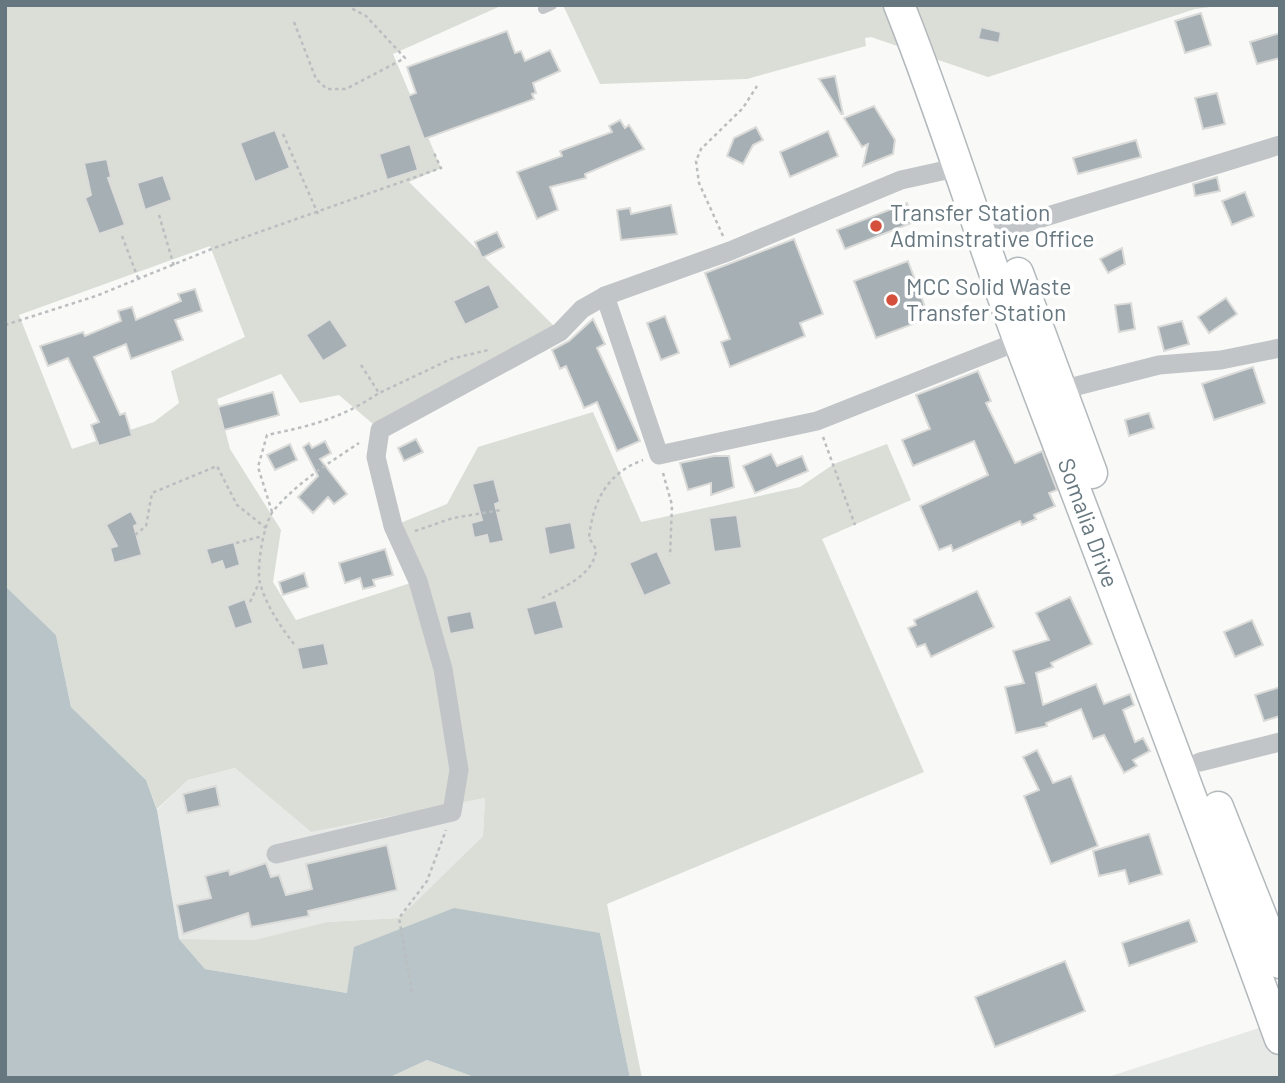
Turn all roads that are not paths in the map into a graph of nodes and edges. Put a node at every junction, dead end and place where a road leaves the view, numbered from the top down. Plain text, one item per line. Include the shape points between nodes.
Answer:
1 (899, 5) edge
2 (917, 5) edge
3 (1280, 145) edge
4 (960, 167) junction
5 (1002, 230) junction
6 (605, 296) junction
7 (1019, 341) junction
8 (1280, 348) edge
9 (1061, 390) junction
10 (1280, 742) edge
11 (1200, 762) junction
12 (276, 854) dead end
13 (1280, 963) edge
14 (1280, 1039) edge

1 - 4 main road, Somalia Drive
2 - 5 main road, Somalia Drive
3 - 5 street
4 - 6 street via 901,180 730,251
4 - 7 main road, Somalia Drive
5 - 9 main road, Somalia Drive
6 - 7 street via 659,455 817,421
6 - 12 street via 582,309 559,332 380,430 376,457 443,669 459,769 452,812
7 - 14 main road, Somalia Drive via 1135,654 1188,782
8 - 9 street via 1221,360 1159,365
9 - 11 main road, Somalia Drive via 1146,629
10 - 11 street
11 - 13 main road, Somalia Drive

